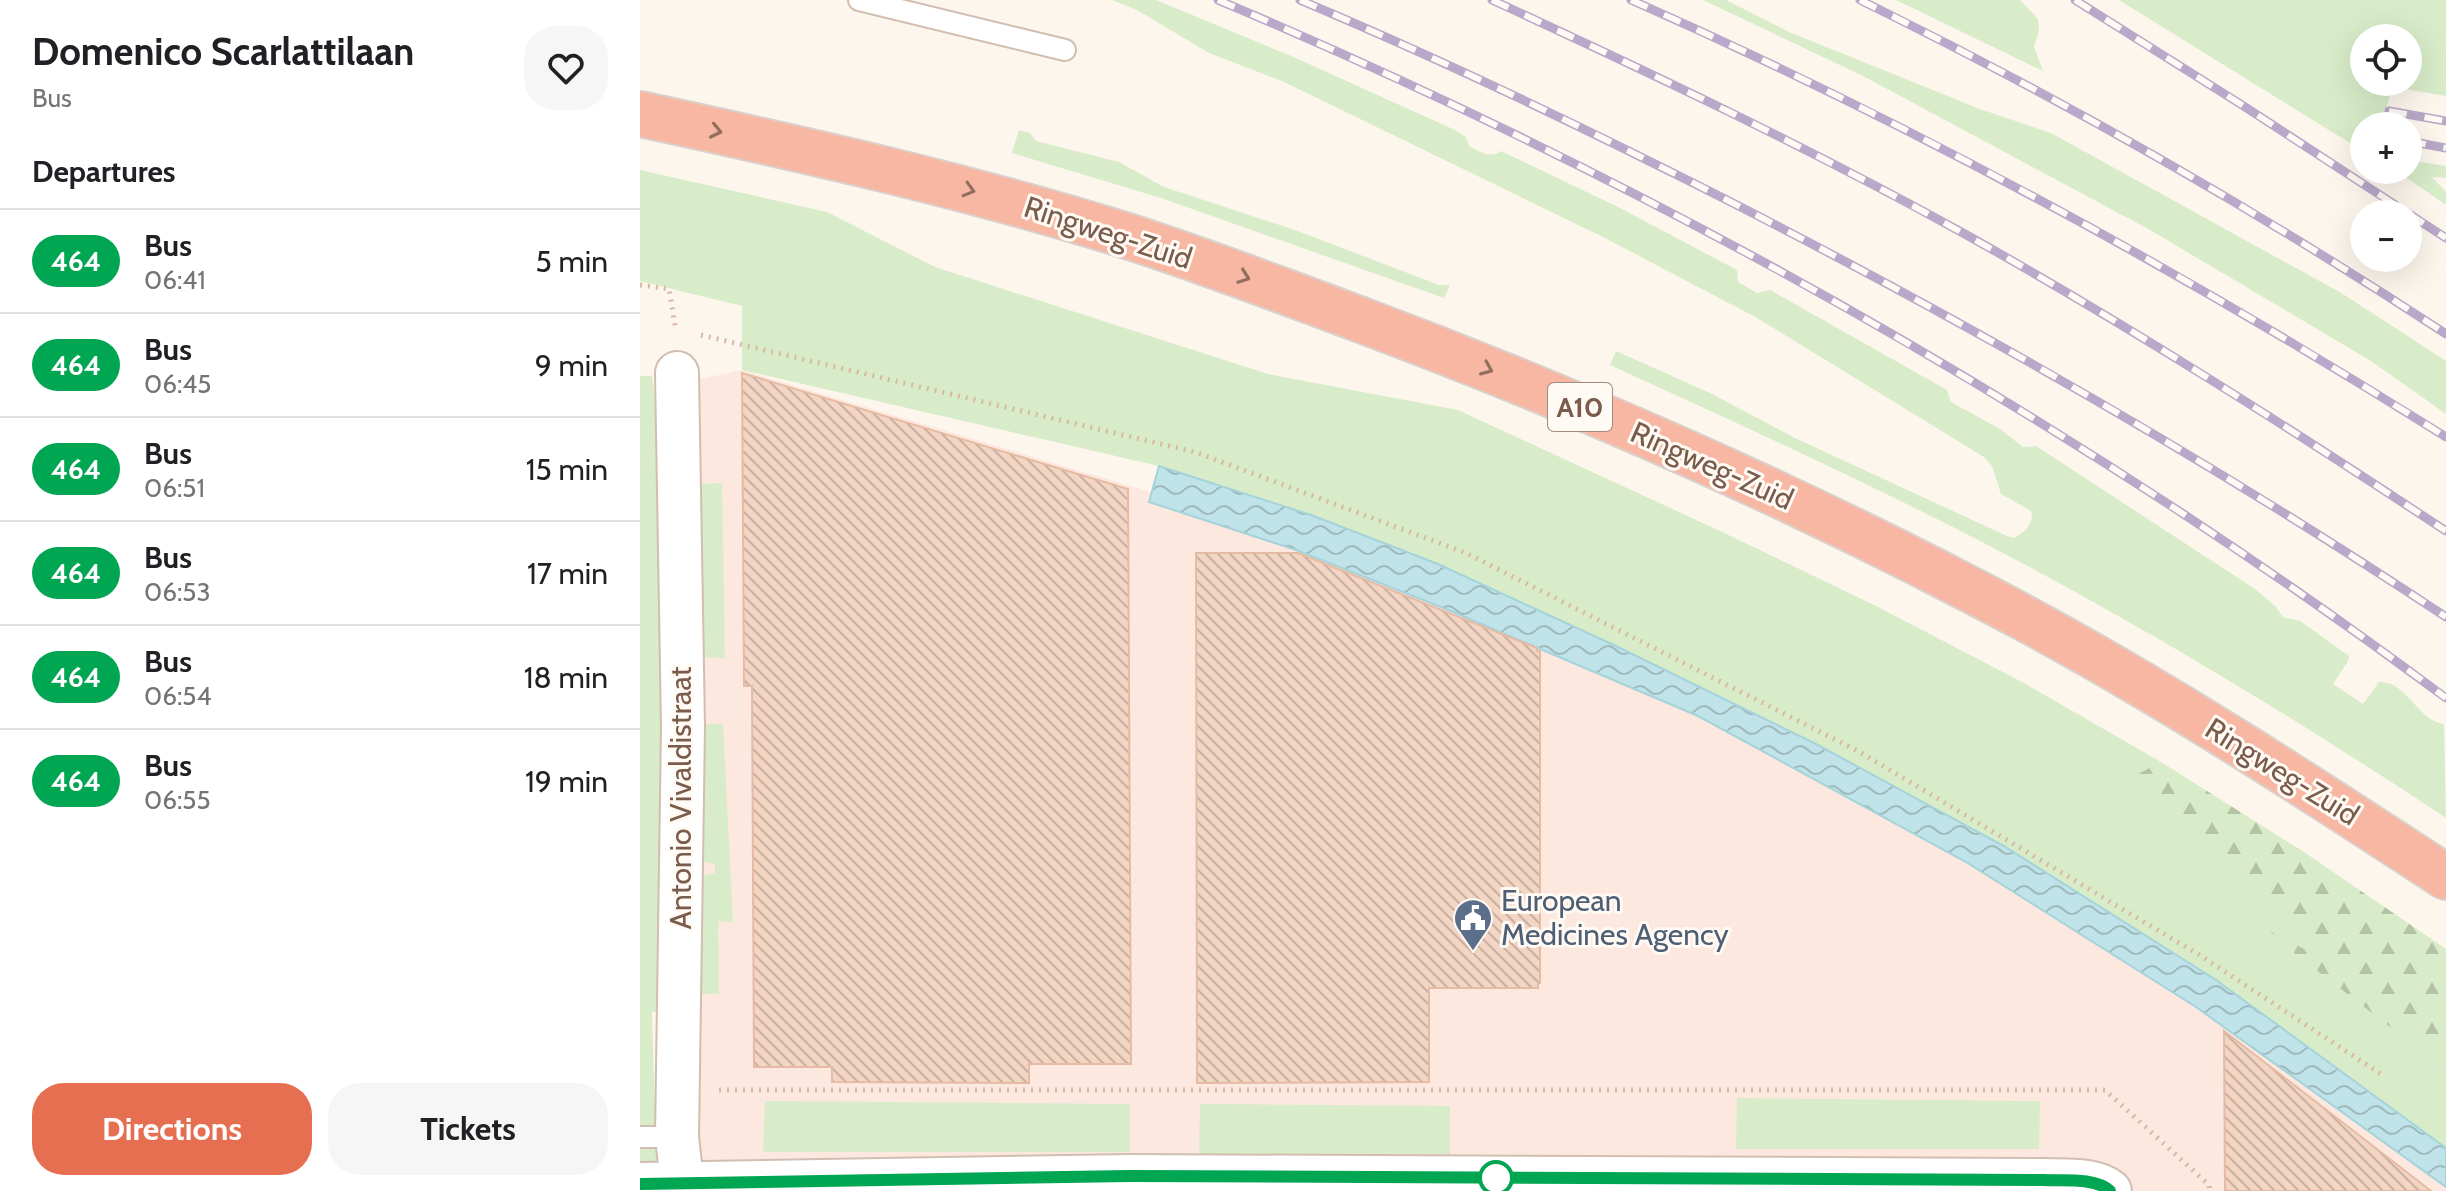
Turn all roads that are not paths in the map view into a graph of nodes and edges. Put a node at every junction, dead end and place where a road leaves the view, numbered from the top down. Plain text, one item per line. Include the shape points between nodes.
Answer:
1 (859, 0) edge
2 (1065, 50) dead end
3 (640, 114) edge
4 (677, 373) dead end
5 (2446, 877) edge
6 (659, 1137) edge
7 (682, 1182) junction
8 (640, 1184) edge
9 (2108, 1189) edge

1 - 2 lane
3 -> 5 highway, Ringweg-Zuid / A10 via 944,183 1123,235 1461,358 1663,442 1858,532 2043,629 2254,752
4 - 6 street, Antonio Vivaldistraat via 683,727 678,1090
6 - 7 street, Antonio Vivaldistraat
7 - 8 street
7 - 9 street via 1130,1176 2044,1180

